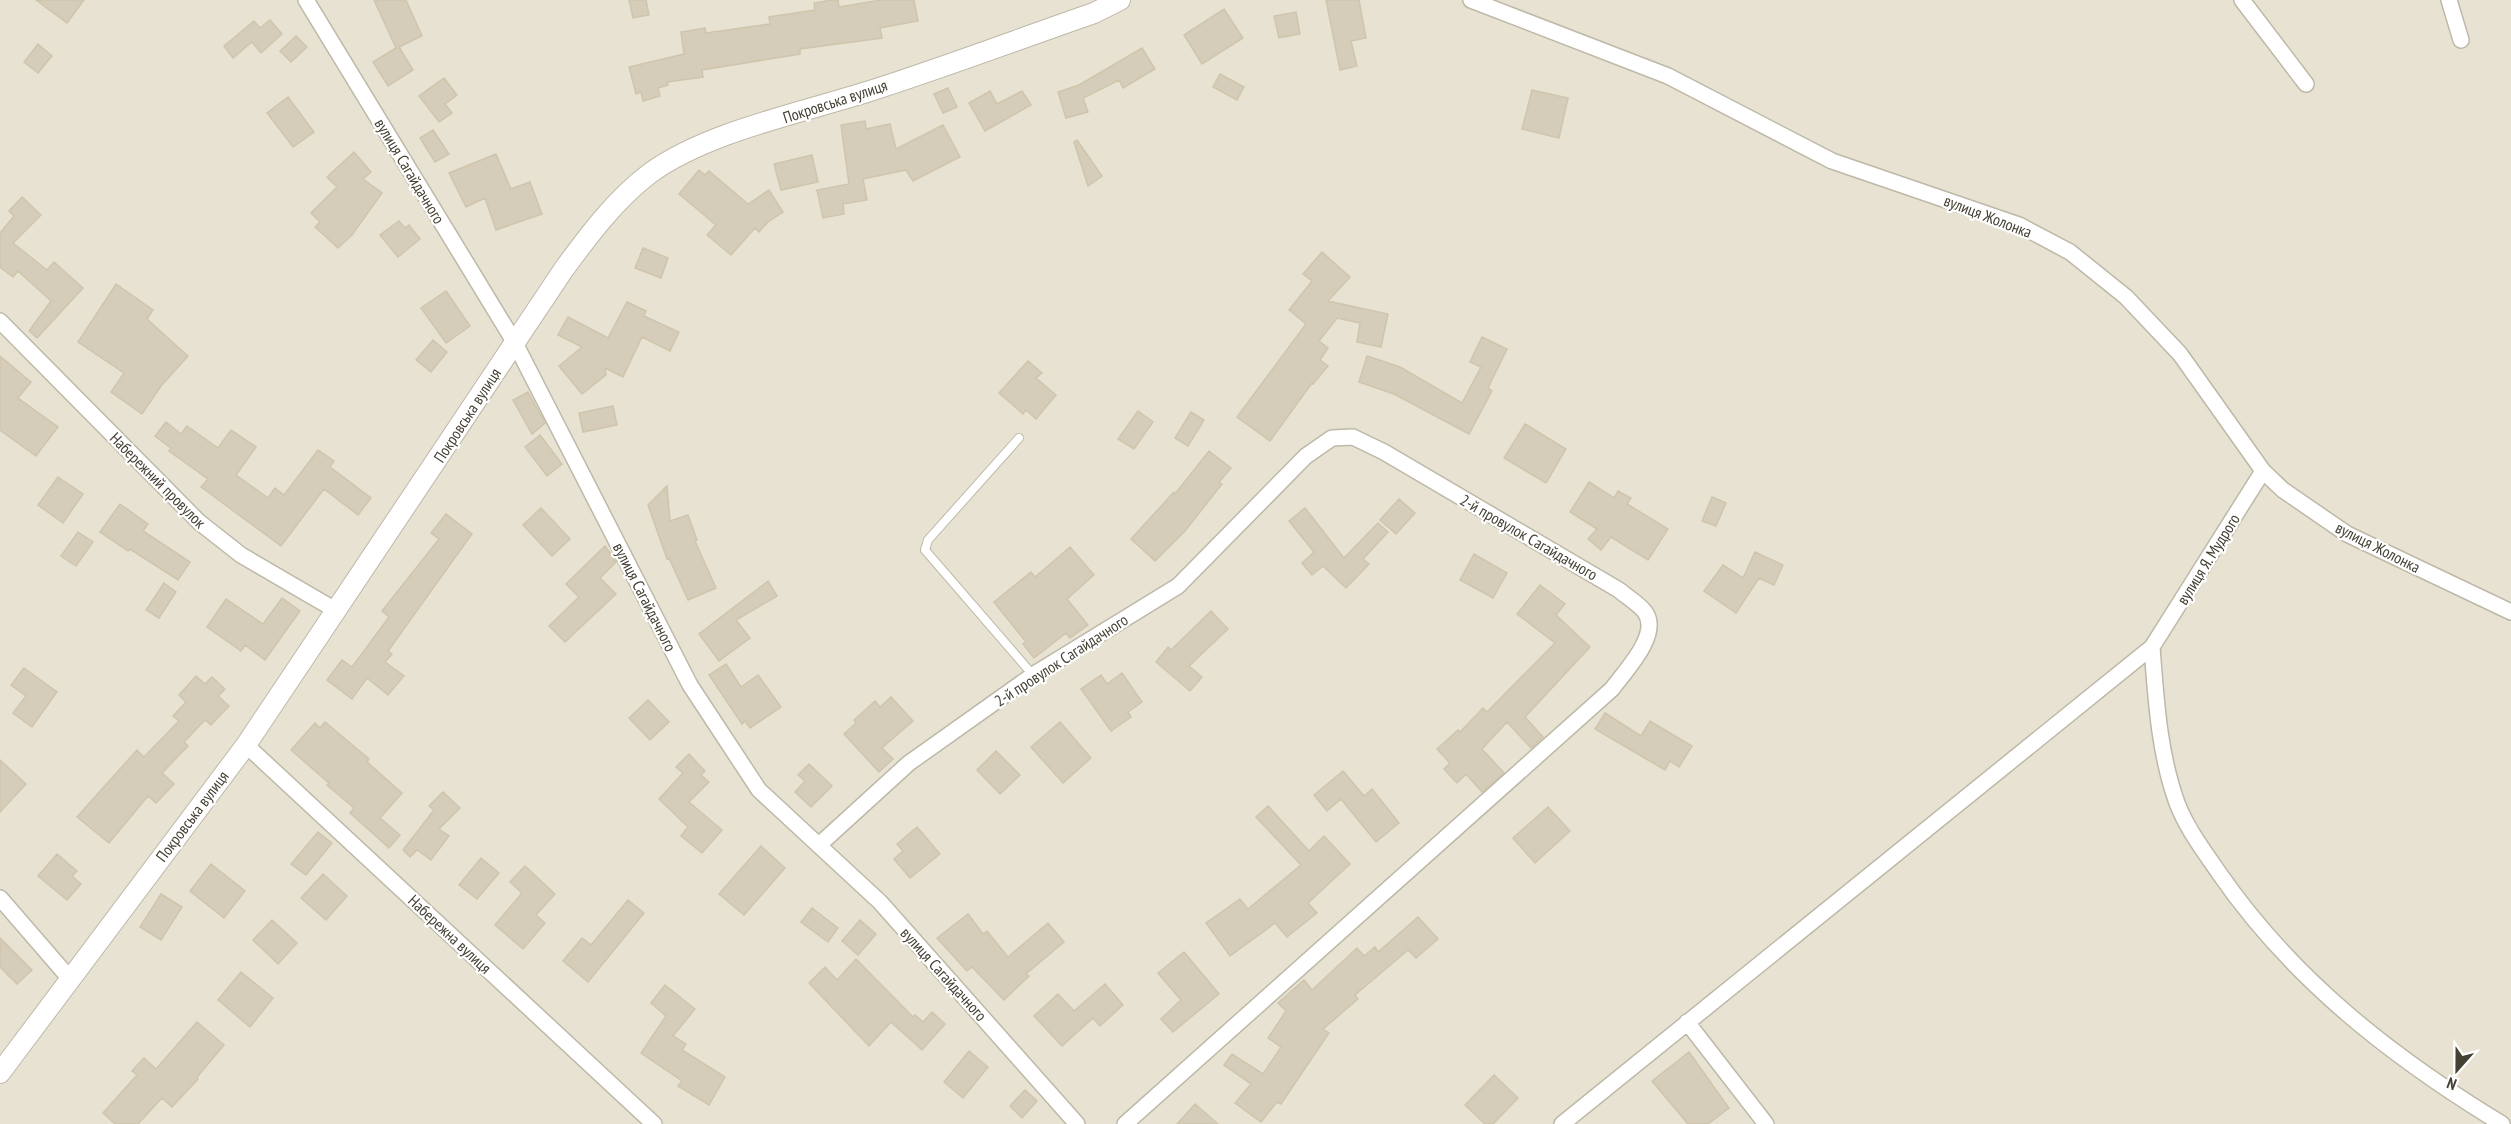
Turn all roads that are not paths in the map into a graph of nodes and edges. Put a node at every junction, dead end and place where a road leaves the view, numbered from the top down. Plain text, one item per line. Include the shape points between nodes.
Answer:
1 (306, 0) edge
2 (1120, 0) edge
3 (1471, 0) edge
4 (2242, 0) edge
5 (2450, 0) edge
6 (2461, 40) dead end
7 (2306, 84) dead end
8 (0, 321) edge
9 (515, 343) junction
10 (1019, 438) dead end
11 (2263, 471) junction
12 (338, 611) junction
13 (2511, 612) edge
14 (2152, 647) junction
15 (1033, 675) junction
16 (246, 745) junction
17 (819, 845) junction
18 (0, 898) edge
19 (70, 980) junction
20 (1686, 1022) junction
21 (0, 1073) edge
22 (654, 1124) edge
23 (1077, 1124) edge
24 (1125, 1124) edge
25 (1562, 1124) edge
26 (1766, 1124) edge
27 (2502, 1124) edge

1 - 9 street, вулиця Сагайдачного
2 - 9 street, Покровська вулиця via 1094,13 873,90 719,138 670,161 648,175 607,213
3 - 11 street, вулиця Жолонка via 1668,76 1832,161 2019,225 2070,252 2126,297 2180,354
4 - 7 street
5 - 6 street
8 - 12 street, Набережний провулок via 199,522 241,555
9 - 12 street, Покровська вулиця
9 - 17 street, вулиця Сагайдачного via 690,685 759,790
10 - 15 lane via 928,540 925,550
11 - 13 street, вулиця Жолонка via 2347,534
11 - 14 street, вулиця Я. Мудрого
12 - 16 street, Покровська вулиця
14 - 20 street, вулиця Я. Мудрого
14 - 27 street via 2161,739 2178,805 2193,836 2240,904 2290,962 2331,1000 2403,1057
15 - 17 street, 2-й провулок Сагайдачного via 909,763
15 - 24 street, 2-й провулок Сагайдачного via 1178,586 1306,456 1332,438 1353,437 1384,452 1619,590 1644,610 1650,622 1650,635 1612,689
16 - 19 street, Покровська вулиця
16 - 22 street, Набережна вулиця
17 - 23 street, вулиця Сагайдачного via 880,903
18 - 19 street
19 - 21 street, Покровська вулиця
20 - 25 street, вулиця Я. Мудрого
20 - 26 street

